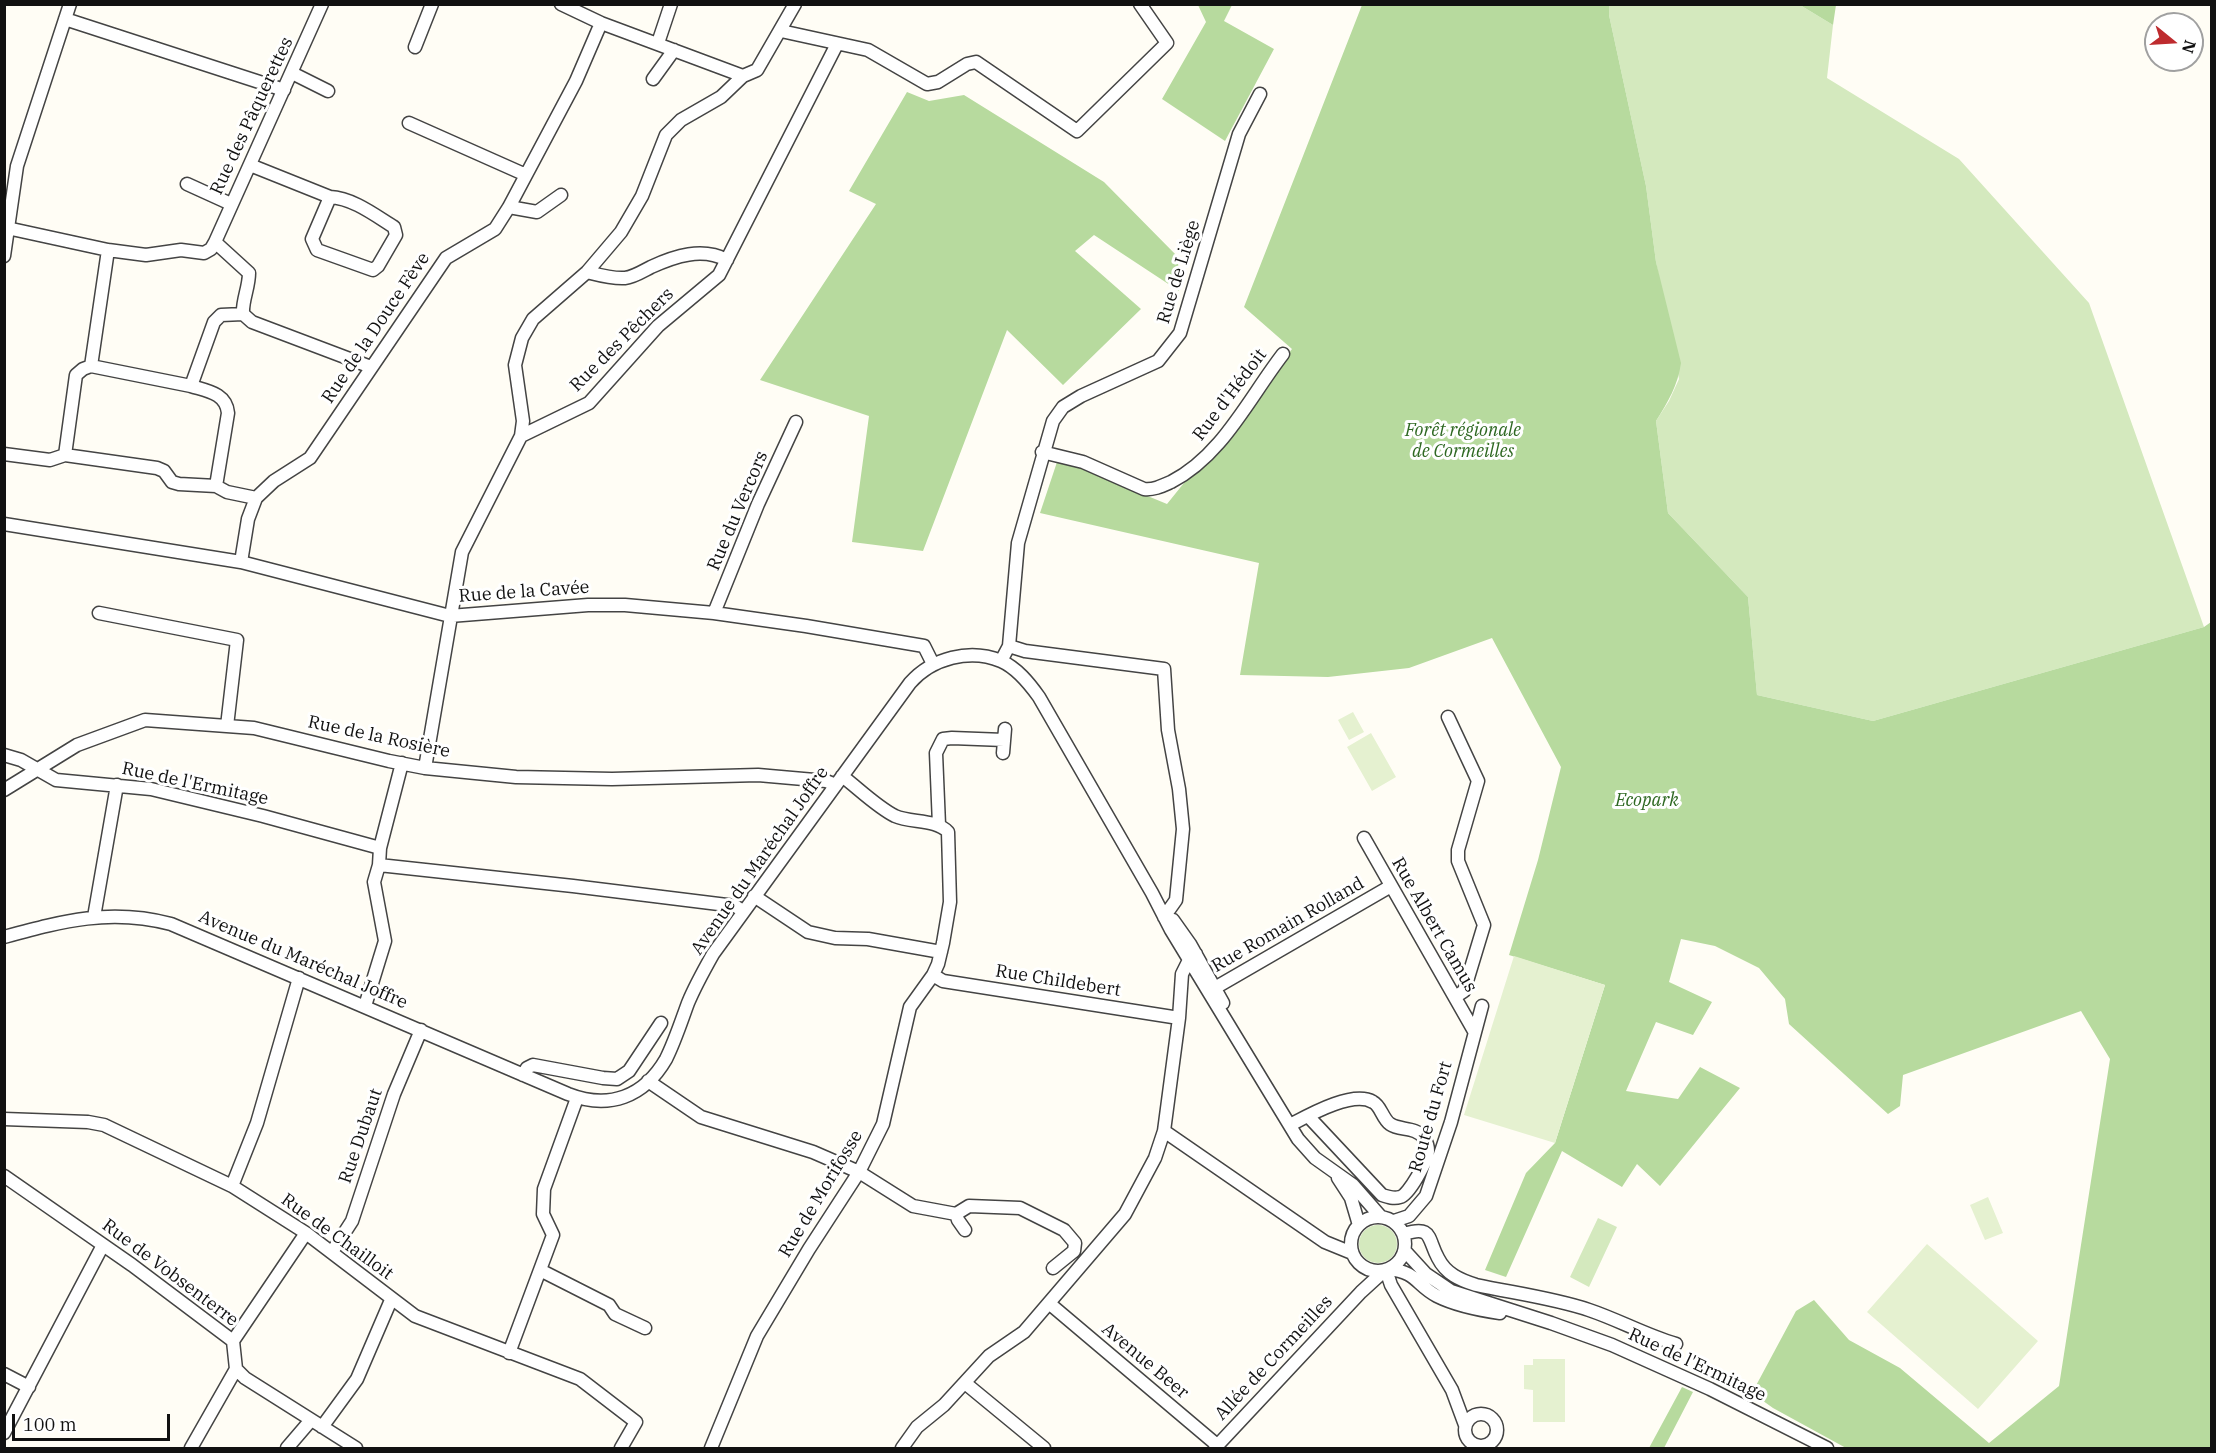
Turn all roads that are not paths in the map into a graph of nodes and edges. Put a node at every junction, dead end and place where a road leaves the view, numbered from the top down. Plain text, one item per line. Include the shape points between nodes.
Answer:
1 (70, 4) edge
2 (322, 4) edge
3 (432, 4) edge
4 (561, 4) edge
5 (671, 4) edge
6 (795, 4) edge
7 (1140, 4) edge
8 (65, 19) junction
9 (602, 23) junction
10 (781, 31) junction
11 (658, 43) junction
12 (837, 44) junction
13 (415, 47) dead end
14 (674, 50) junction
15 (292, 73) junction
16 (743, 76) junction
17 (652, 79) dead end
18 (284, 90) junction
19 (328, 91) dead end
20 (1260, 94) dead end
21 (409, 123) dead end
22 (4, 162) edge
23 (250, 165) junction
24 (17, 166) junction
25 (526, 175) junction
26 (187, 184) dead end
27 (561, 195) dead end
28 (330, 197) junction
29 (231, 204) junction
30 (510, 207) junction
31 (7, 228) junction
32 (215, 242) junction
33 (108, 250) junction
34 (4, 256) edge
35 (727, 260) junction
36 (587, 272) junction
37 (243, 314) junction
38 (1283, 354) dead end
39 (92, 366) junction
40 (371, 367) junction
41 (191, 386) junction
42 (796, 422) dead end
43 (521, 436) junction
44 (1042, 452) junction
45 (4, 454) edge
46 (65, 455) junction
47 (216, 486) junction
48 (256, 498) junction
49 (4, 524) edge
50 (241, 562) junction
51 (99, 613) dead end
52 (714, 613) junction
53 (450, 616) junction
54 (1009, 646) junction
55 (1001, 661) junction
56 (933, 664) junction
57 (1448, 717) dead end
58 (227, 726) junction
59 (1004, 741) dead end
60 (4, 755) edge
61 (402, 763) junction
62 (37, 768) junction
63 (425, 768) junction
64 (839, 780) junction
65 (117, 785) junction
66 (4, 790) edge
67 (939, 825) junction
68 (1364, 838) dead end
69 (380, 848) junction
70 (379, 865) junction
71 (1391, 886) junction
72 (754, 896) junction
73 (743, 911) junction
74 (1166, 915) junction
75 (94, 917) junction
76 (4, 937) edge
77 (941, 952) junction
78 (1192, 957) junction
79 (933, 975) junction
80 (299, 978) junction
81 (1209, 986) junction
82 (1455, 997) junction
83 (364, 1006) junction
84 (1482, 1006) dead end
85 (1179, 1018) junction
86 (661, 1023) dead end
87 (421, 1030) junction
88 (1474, 1031) junction
89 (523, 1075) junction
90 (648, 1081) junction
91 (578, 1098) junction
92 (1308, 1116) junction
93 (4, 1119) edge
94 (1290, 1125) junction
95 (1164, 1131) junction
96 (859, 1172) junction
97 (1336, 1174) junction
98 (4, 1176) edge
99 (232, 1186) junction
100 (956, 1214) junction
101 (1380, 1216) junction
102 (1394, 1221) junction
103 (1359, 1225) junction
104 (965, 1230) dead end
105 (306, 1233) junction
106 (1404, 1234) junction
107 (103, 1245) junction
108 (1405, 1251) junction
109 (332, 1252) junction
110 (1352, 1252) junction
111 (1065, 1258) junction
112 (1053, 1268) dead end
113 (1364, 1268) junction
114 (1079, 1269) junction
115 (540, 1270) junction
116 (1386, 1270) junction
117 (1361, 1292) junction
118 (391, 1300) junction
119 (1050, 1304) junction
120 (1549, 1322) junction
121 (645, 1328) dead end
122 (233, 1341) junction
123 (1676, 1344) dead end
124 (509, 1353) junction
125 (236, 1369) junction
126 (4, 1374) edge
127 (965, 1383) junction
128 (29, 1387) junction
129 (1458, 1406) junction
130 (1476, 1414) junction
131 (311, 1420) junction
132 (1465, 1425) junction
133 (322, 1427) junction
134 (4, 1433) edge
135 (1216, 1447) edge
136 (191, 1449) edge
137 (287, 1449) edge
138 (356, 1449) edge
139 (621, 1449) edge
140 (711, 1449) edge
141 (902, 1449) edge
142 (1044, 1449) edge
143 (1827, 1449) edge

1 - 8 street
2 - 15 street, Rue des Pâquerettes
3 - 13 street
4 - 9 street
5 - 11 street
6 - 10 street
7 - 12 street via 1167,43 1077,131 976,62 927,84 868,50
8 - 18 street
8 - 24 street
9 - 11 street
9 - 25 street, Rue de la Douce Fève
10 - 12 street
10 - 16 street via 756,70
11 - 14 street
12 - 35 street, Rue des Pêchers
14 - 16 street
14 - 17 street
15 - 18 street, Rue des Pâquerettes
15 - 19 street
16 - 36 street via 721,98 681,120 666,135 637,205 621,232
18 - 23 street, Rue des Pâquerettes
20 - 44 street, Rue de Liège via 1239,134 1180,333 1158,361 1063,407 1053,421
21 - 25 street
22 - 24 street
23 - 28 street
23 - 29 street, Rue des Pâquerettes
24 - 31 street
25 - 30 street, Rue de la Douce Fève
26 - 29 street
27 - 30 street via 537,212
28 - 28 street via 369,211 394,227 396,236 373,270 317,250 312,239
29 - 32 street, Rue des Pâquerettes
30 - 40 street, Rue de la Douce Fève via 495,229 446,258
31 - 33 street
31 - 34 street
32 - 33 street via 204,252 181,250 146,255
32 - 37 street via 249,273
33 - 39 street
35 - 36 street via 691,253 671,257 623,278
35 - 43 street, Rue des Pêchers via 719,274 658,326 589,403
36 - 43 street via 533,319 522,338 515,365 523,422
37 - 40 street via 252,322
37 - 41 street via 221,315 214,322
38 - 44 street, Rue d'Hédoit via 1206,458 1161,487 1144,489 1083,462
39 - 41 street
39 - 46 street via 76,375
40 - 48 street, Rue de la Douce Fève via 310,458
41 - 47 street via 218,395 227,405
42 - 52 street, Rue du Vercors
43 - 53 street via 462,552
44 - 54 street, Rue de Liège via 1018,543
45 - 46 street via 50,460
46 - 47 street via 156,468 164,471 172,482
47 - 48 street
48 - 50 street
49 - 50 street, Rue de la Cavée
50 - 53 street, Rue de la Cavée
51 - 58 street via 237,640
52 - 53 street, Rue de la Cavée via 607,604
52 - 56 street, Rue de la Cavée via 924,646
53 - 63 street
54 - 55 street
54 - 74 street via 1164,669 1168,730 1183,829 1176,900
55 - 56 street, Avenue du Maréchal Joffre via 969,656
55 - 74 street via 1039,697
56 - 64 street, Avenue du Maréchal Joffre via 910,683
57 - 82 street via 1478,781 1458,861 1484,925 1464,991
58 - 61 street, Rue de la Rosière via 254,728
58 - 62 street, Rue de la Rosière via 145,720 77,746
59 - 67 street, Rue de Morifosse via 943,739 936,753
60 - 62 street, Rue de l'Ermitage
61 - 63 street, Rue de la Rosière
61 - 69 street
62 - 65 street, Rue de l'Ermitage via 56,780
62 - 66 street, Rue de la Rosière
63 - 64 street, Rue de la Rosière via 516,777 758,776
64 - 67 street via 893,815
64 - 72 street, Avenue du Maréchal Joffre
65 - 69 street, Rue de l'Ermitage via 151,789
65 - 75 street
67 - 77 street, Rue de Morifosse via 948,832 950,865 950,902
68 - 71 street, Rue Albert Camus
69 - 70 street
70 - 73 street via 596,888 735,906
70 - 83 street via 374,882 385,941
71 - 81 street, Rue Romain Rolland
71 - 82 street, Rue Albert Camus
72 - 73 street, Avenue du Maréchal Joffre
72 - 77 street via 808,932
73 - 90 street, Avenue du Maréchal Joffre via 709,961 666,1058
74 - 78 street via 1178,928
74 - 78 street via 1180,946
75 - 76 street, Avenue du Maréchal Joffre
75 - 80 street, Avenue du Maréchal Joffre via 136,917 171,924
77 - 79 street, Rue de Morifosse
78 - 81 street
78 - 85 street via 1182,974
79 - 85 street, Rue Childebert via 943,981
79 - 96 street, Rue de Morifosse via 910,1007 883,1124
80 - 83 street, Avenue du Maréchal Joffre
80 - 99 street via 257,1123
81 - 94 street via 1248,1046
82 - 88 street, Rue Albert Camus
83 - 87 street, Avenue du Maréchal Joffre
84 - 88 street, Route du Fort
85 - 95 street
86 - 89 street via 629,1071 617,1079 533,1065
87 - 89 street, Avenue du Maréchal Joffre
87 - 109 street, Rue Dubaut via 394,1094 351,1221
88 - 102 street, Route du Fort via 1451,1122 1426,1196 1409,1216
89 - 91 street, Avenue du Maréchal Joffre
90 - 91 street, Avenue du Maréchal Joffre via 630,1094 610,1101
90 - 96 street via 701,1117 779,1140
91 - 115 street via 544,1189 543,1214 553,1235
92 - 92 street via 1339,1103 1370,1100 1391,1124 1419,1133 1427,1144 1427,1157 1407,1193 1402,1197 1382,1195
92 - 94 street
93 - 99 street, Rue de Chailloit via 104,1125
94 - 97 street via 1306,1149
95 - 110 street via 1325,1242
95 - 114 street via 1155,1158 1125,1214
96 - 100 street via 913,1206
96 - 140 street, Rue de Morifosse via 757,1336
97 - 101 street via 1353,1185
97 - 103 street via 1351,1198
98 - 107 street, Rue de Vobsenterre
99 - 105 street, Rue de Chailloit
100 - 104 street
100 - 111 street via 969,1206 1020,1208 1064,1230 1076,1248
101 - 102 street
101 - 103 street
102 - 106 street
103 - 110 street via 1352,1235
105 - 109 street, Rue de Chailloit
105 - 122 street
106 - 108 street
106 - 123 street via 1425,1232 1438,1259 1463,1281 1569,1304
107 - 122 street, Rue de Vobsenterre
107 - 128 street
108 - 116 street via 1399,1262
108 - 120 street, Rue de l'Ermitage via 1447,1289
109 - 118 street, Rue de Chailloit
110 - 113 street
111 - 112 street
111 - 114 street
113 - 116 street
113 - 117 street via 1366,1278
114 - 119 street
115 - 121 street
115 - 124 street
116 - 117 street, Allée de Cormeilles
116 - 120 street, Rue de l'Ermitage via 1412,1276 1435,1295 1459,1305
116 - 129 street via 1391,1286
117 - 135 street, Allée de Cormeilles
118 - 124 street, Rue de Chailloit via 415,1316
118 - 133 street via 357,1379
119 - 127 street via 1024,1332 989,1356
119 - 135 street, Avenue Beer
120 - 143 street, Rue de l'Ermitage via 1695,1382
122 - 125 street, Rue de Vobsenterre
124 - 139 street, Rue de Chailloit via 580,1379 636,1422
125 - 131 street
125 - 136 street
126 - 128 street
127 - 141 street via 917,1427
127 - 142 street
128 - 134 street
129 - 130 street
129 - 132 street
130 - 132 street
130 - 132 street via 1486,1414 1493,1420 1496,1429 1491,1442 1473,1443 1467,1437
131 - 133 street
131 - 137 street
133 - 138 street

